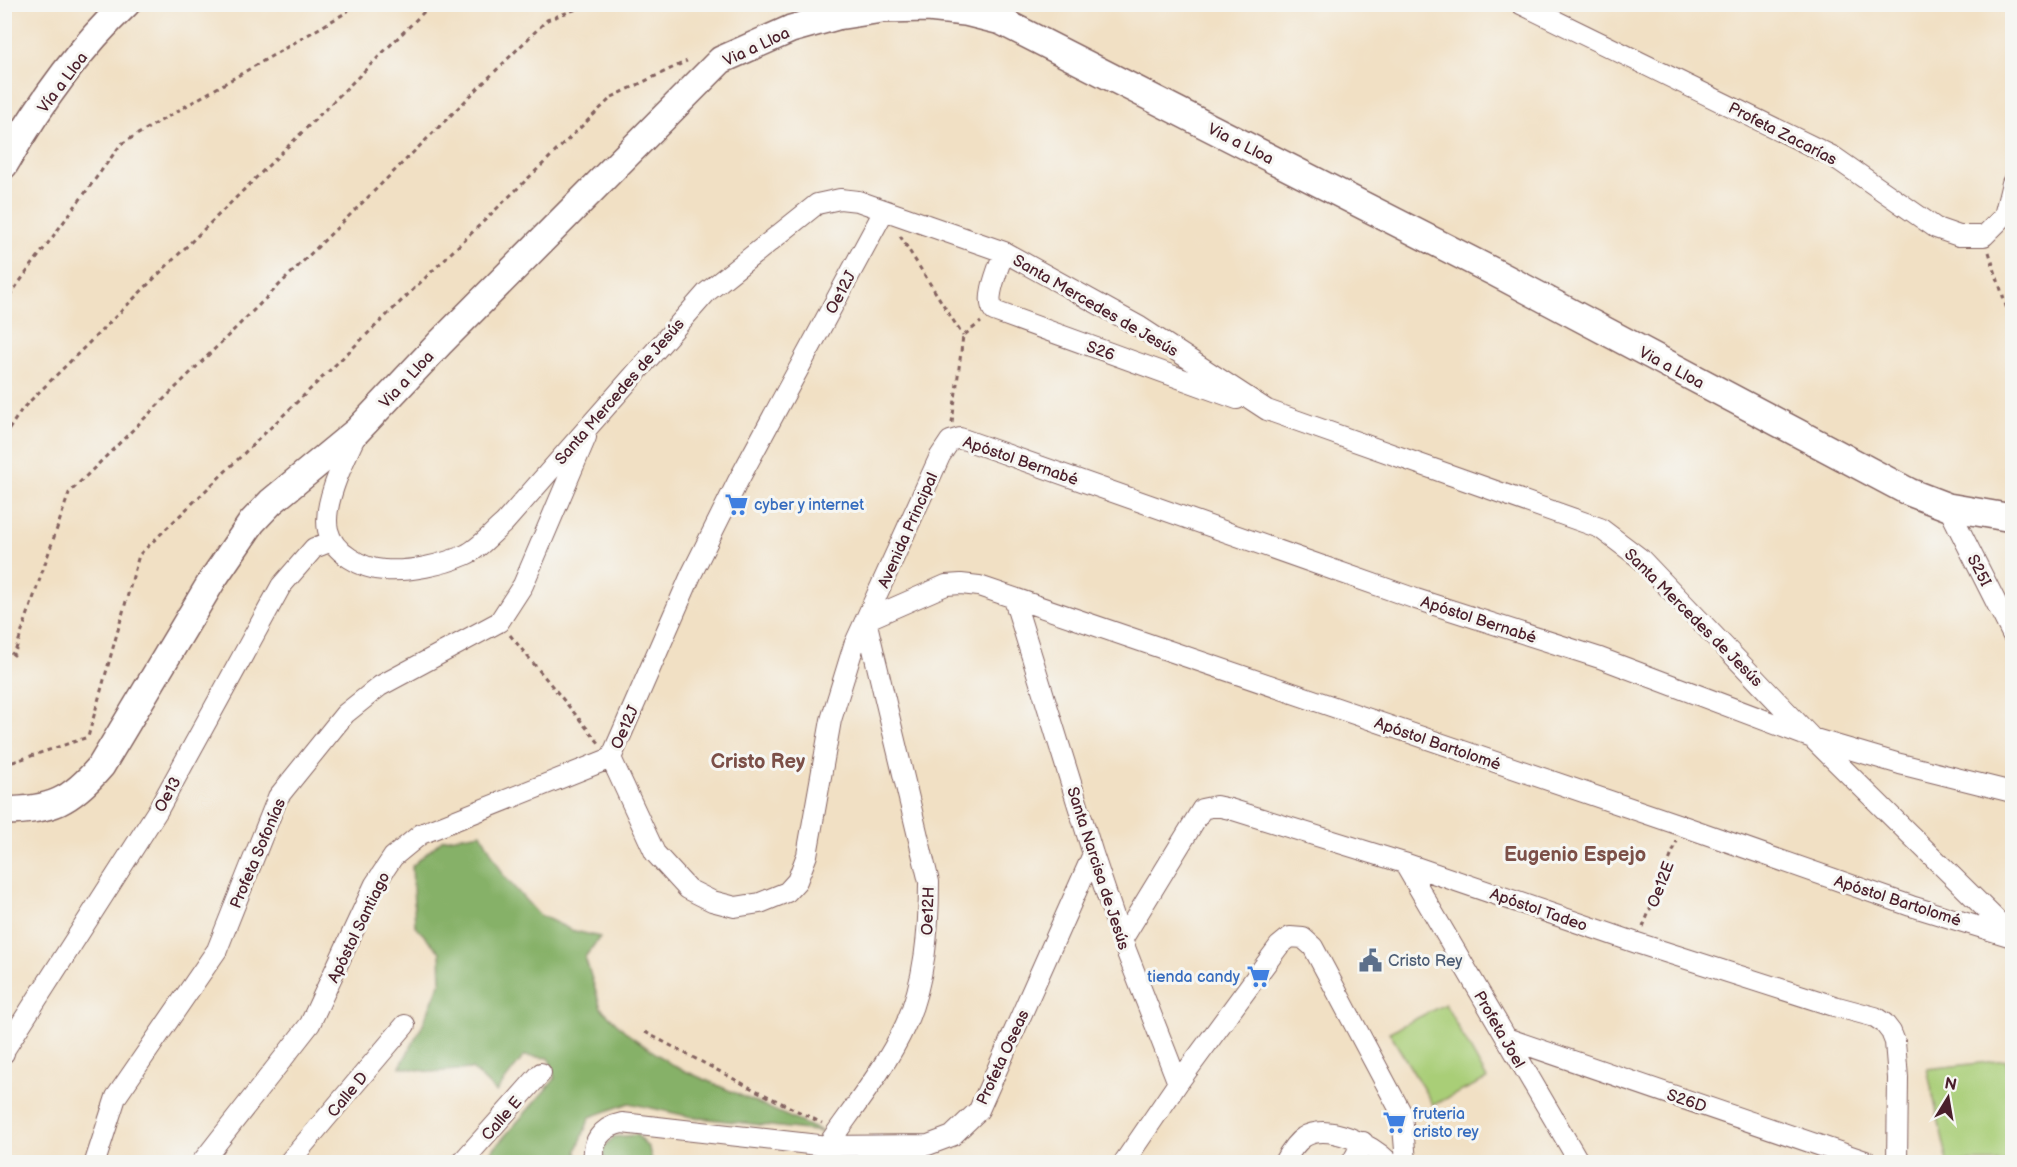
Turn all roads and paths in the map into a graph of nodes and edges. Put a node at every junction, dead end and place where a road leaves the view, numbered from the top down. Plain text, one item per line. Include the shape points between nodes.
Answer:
1 (126, 4) edge
2 (352, 4) edge
3 (432, 4) edge
4 (590, 4) edge
5 (1521, 4) edge
6 (688, 61) dead end
7 (4, 165) edge
8 (2013, 183) edge
9 (884, 211) junction
10 (1984, 236) junction
11 (1004, 252) junction
12 (4, 303) edge
13 (994, 311) junction
14 (2013, 325) edge
15 (963, 336) junction
16 (1267, 410) junction
17 (593, 421) junction
18 (357, 431) junction
19 (4, 437) edge
20 (950, 441) junction
21 (1948, 507) junction
22 (2013, 518) edge
23 (332, 542) junction
24 (1014, 599) junction
25 (866, 620) junction
26 (499, 622) junction
27 (2013, 633) edge
28 (4, 647) edge
29 (1812, 738) junction
30 (611, 758) junction
31 (4, 765) edge
32 (2013, 792) edge
33 (4, 811) edge
34 (1683, 826) junction
35 (1093, 855) junction
36 (1404, 863) junction
37 (2013, 936) edge
38 (1122, 940) junction
39 (1637, 943) junction
40 (405, 1025) dead end
41 (645, 1032) dead end
42 (1506, 1038) junction
43 (4, 1053) edge
44 (541, 1073) dead end
45 (1178, 1083) junction
46 (832, 1138) junction
47 (1363, 1142) junction
48 (95, 1162) edge
49 (202, 1162) edge
50 (289, 1162) edge
51 (462, 1162) edge
52 (595, 1162) edge
53 (1124, 1162) edge
54 (1284, 1162) edge
55 (1352, 1162) edge
56 (1389, 1162) edge
57 (1406, 1162) edge
58 (1579, 1162) edge
59 (1868, 1162) edge
60 (1897, 1162) edge

1 - 7 street, Vía a Lloa via 60,80
2 - 12 path via 347,12 121,144
3 - 19 path via 22,409
4 - 28 path via 548,20 69,493 14,655
5 - 10 street, Profeta Zacarías via 1834,157 1936,228 1959,236
6 - 31 path via 612,97 139,555 88,737
8 - 10 street via 2004,216
9 - 11 street, Santa Mercedes de Jesús
9 - 15 path
9 - 17 street, Santa Mercedes de Jesús via 840,199 817,204 707,292
9 - 30 street, Oe12J via 691,575
10 - 14 path
11 - 13 street via 990,296
11 - 16 street, Santa Mercedes de Jesús via 1140,327
13 - 15 path
13 - 16 street, S26
15 - 20 path
16 - 29 street, Santa Mercedes de Jesús via 1600,528 1641,559
17 - 23 street, Santa Mercedes de Jesús via 504,523 467,555 438,564 383,570 360,564
17 - 26 street, Profeta Sofonías via 523,585
18 - 21 street, Via a Lloa via 721,60 791,29 837,16 882,9 928,8 1001,21 1496,273 1910,492
18 - 23 street via 331,496 327,528
18 - 33 street, Via a Lloa via 252,522 87,783 49,807
20 - 25 street, Avenida Principal
20 - 29 street, Apóstol Bernabé via 960,438 977,442 1416,599 1600,658
21 - 22 street, Via a Lloa
21 - 27 street, S25I
23 - 43 street, Oe13 via 314,548 281,586 158,810
24 - 25 street, Apóstol Bartolomé via 979,586 946,585
24 - 34 street, Apóstol Bartolomé
24 - 35 street, Santa Narcisa de Jesús
25 - 30 street, Oe12J via 854,645 831,720 807,855 797,881 787,892 735,908 688,889 655,853
25 - 46 street, Oe12H via 929,882 929,917 924,961 905,1026
26 - 30 path
26 - 48 street, Profeta Sofonías via 380,686 345,714 278,797 217,950 116,1097
29 - 32 street, Apóstol Bernabé
29 - 37 street, Santa Mercedes de Jesús
30 - 49 street, Apóstol Santiago via 421,834 393,857 375,884 310,1024
34 - 37 street, Apóstol Bartolomé via 1911,906
34 - 39 path, Oe12E
35 - 38 street, Santa Narcisa de Jesús
35 - 46 street, Profeta Oseas via 979,1110 952,1136 928,1146
36 - 38 street, Apóstol Tadeo via 1230,809 1202,809
36 - 39 street, Apóstol Tadeo
36 - 42 street, Profeta Joel
38 - 45 street, Santa Narcisa de Jesús
39 - 60 street, Apóstol Tadeo via 1884,1023 1891,1032 1897,1056
40 - 50 street, Calle D
41 - 46 path
42 - 58 street, Profeta Joel
42 - 59 street, S26D
44 - 51 street, Calle E
45 - 53 street
45 - 57 street via 1279,946 1290,937 1304,938 1313,946 1402,1114
46 - 52 street, Profeta Oseas via 632,1123 611,1125 597,1140
47 - 54 street via 1322,1133 1305,1136
47 - 55 street
47 - 56 street

